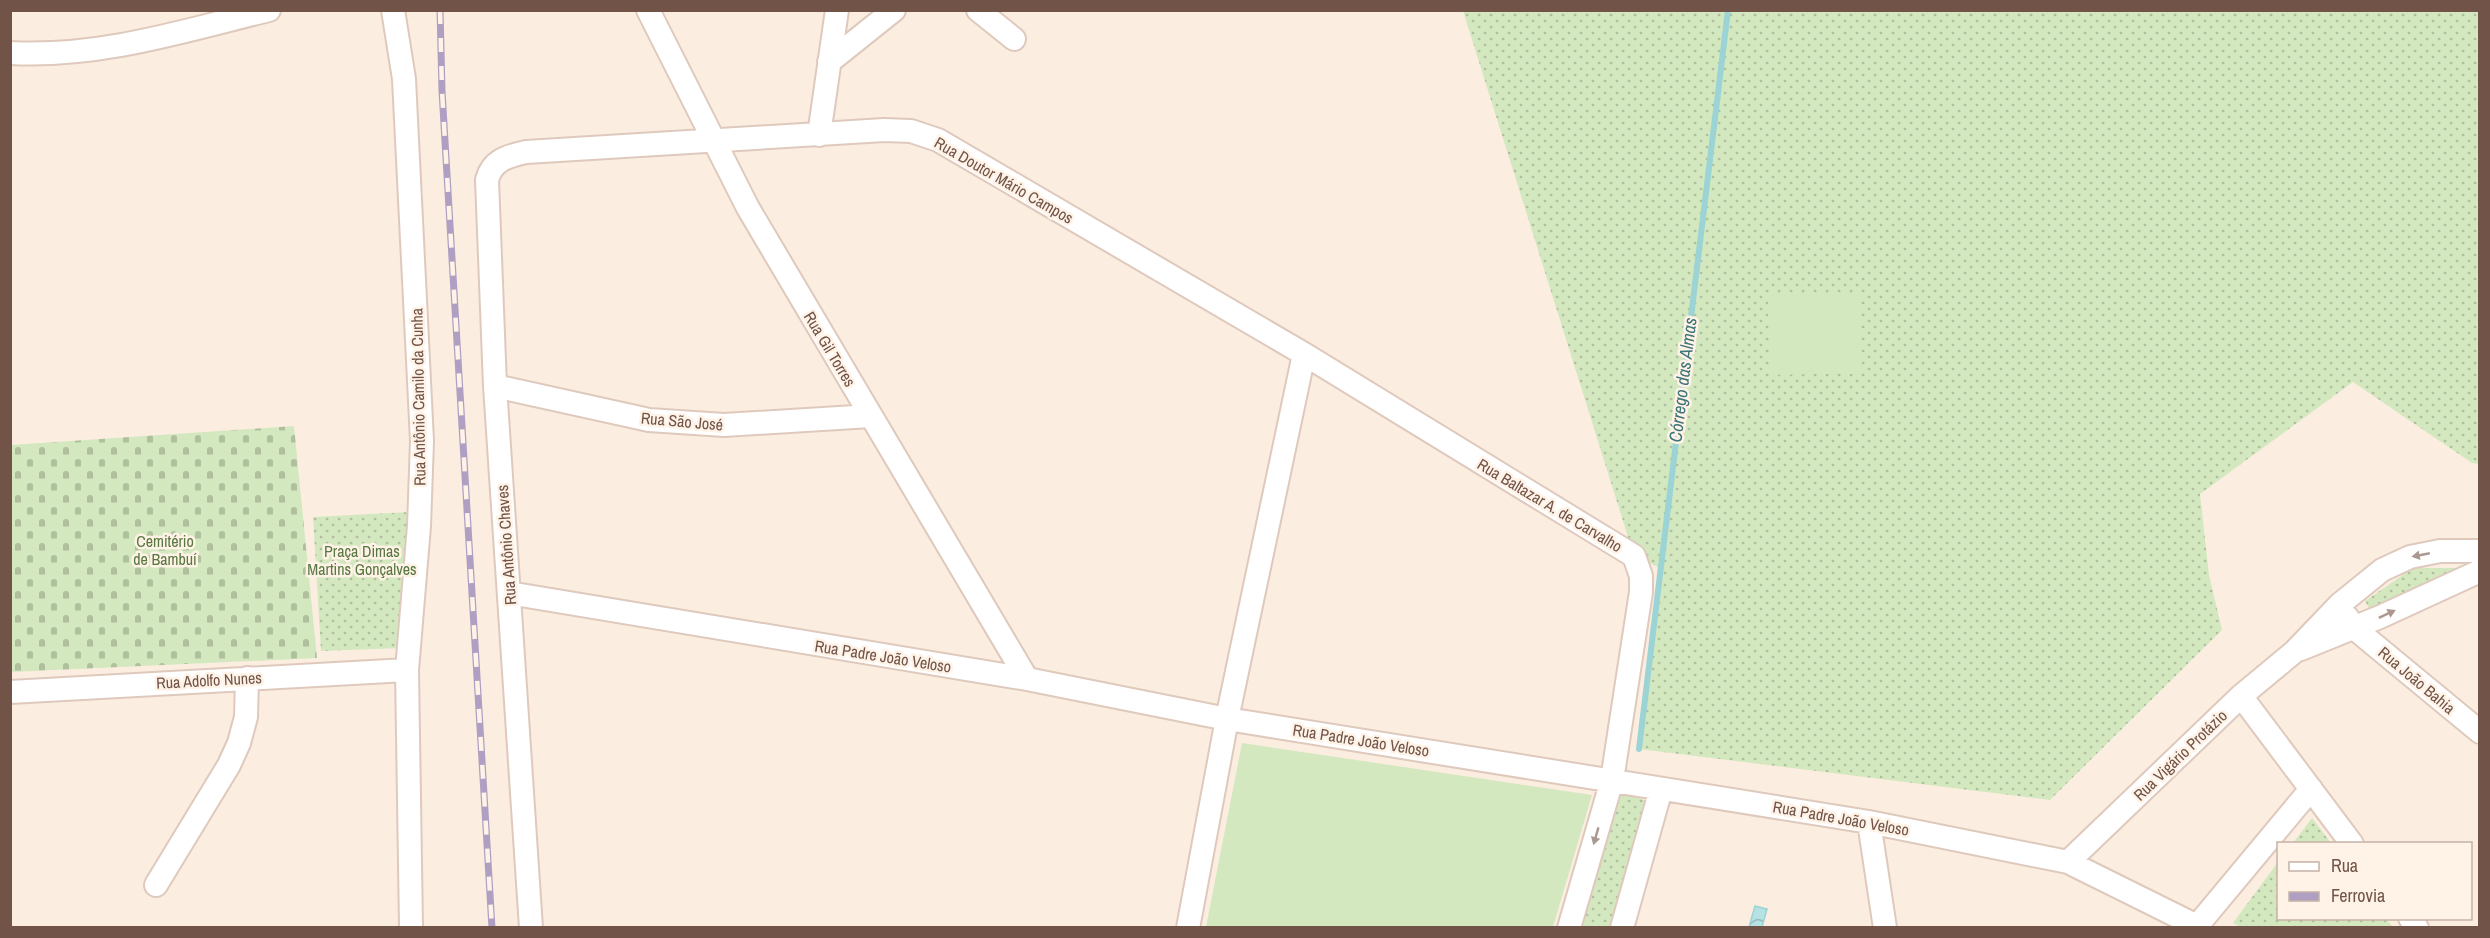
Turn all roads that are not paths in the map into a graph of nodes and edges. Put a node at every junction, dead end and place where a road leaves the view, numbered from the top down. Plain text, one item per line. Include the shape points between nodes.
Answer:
1 (269, 10) edge
2 (393, 10) edge
3 (648, 10) edge
4 (837, 10) edge
5 (894, 10) edge
6 (978, 10) edge
7 (1014, 39) dead end
8 (10, 53) edge
9 (829, 62) junction
10 (819, 135) junction
11 (714, 139) junction
12 (493, 164) joint
13 (1304, 354) junction
14 (495, 386) junction
15 (872, 416) junction
16 (2480, 551) edge
17 (2480, 571) edge
18 (509, 593) junction
19 (2340, 604) junction
20 (2354, 628) junction
21 (2294, 652) junction
22 (407, 670) junction
23 (247, 678) junction
24 (1026, 680) junction
25 (10, 692) edge
26 (2241, 696) junction
27 (1227, 719) junction
28 (2480, 732) edge
29 (1612, 780) junction
30 (1661, 789) junction
31 (2311, 789) junction
32 (1869, 822) junction
33 (2351, 842) edge
34 (2068, 862) junction
35 (156, 885) dead end
36 (2199, 926) edge
37 (411, 927) edge
38 (531, 927) edge
39 (1188, 927) edge
40 (1569, 927) edge
41 (1622, 927) edge
42 (1885, 927) edge

1 - 8 street via 117,47 45,55
2 - 22 street, Rua Antônio Camilo da Cunha via 404,79 422,441
3 - 11 street, Rua Gil Torres
4 - 9 street
5 - 9 street
6 - 7 street
9 - 10 street
10 - 11 street, Rua Doutor Mário Campos
10 - 13 street, Rua Doutor Mário Campos via 911,131 938,140
11 - 12 street, Rua Doutor Mário Campos via 526,152
11 - 15 street, Rua Gil Torres via 790,282
12 - 14 street, Rua Antônio Chaves via 487,180
13 - 27 street
13 - 29 street, Rua Baltazar A. de Carvalho via 1634,556 1641,576 1641,592
14 - 15 street, Rua São José via 649,420 724,425
14 - 18 street, Rua Antônio Chaves
15 - 24 street, Rua Gil Torres
16 -> 19 street, Rua Vigário Protázio via 2440,551 2410,557 2382,570
20 -> 17 street, Rua Vigário Protázio
18 - 24 street, Rua Padre João Veloso
18 - 38 street, Rua Antônio Chaves
19 - 20 street
19 - 21 street, Rua Vigário Protázio
20 - 21 street, Rua Vigário Protázio
20 - 28 street, Rua João Bahia
21 - 26 street, Rua Vigário Protázio
22 - 23 street, Rua Adolfo Nunes
22 - 37 street, Rua Antônio Camilo da Cunha
23 - 25 street, Rua Adolfo Nunes
23 - 35 street via 246,717 229,765
24 - 27 street, Rua Padre João Veloso
26 - 31 street
26 - 34 street, Rua Vigário Protázio
27 - 29 street, Rua Padre João Veloso
27 - 39 street
29 - 30 street, Rua Padre João Veloso
29 -> 40 street, Rua Baltazar A. de Carvalho
30 - 32 street, Rua Padre João Veloso
30 - 41 street
31 - 33 street
31 - 36 street
32 - 34 street, Rua Padre João Veloso
32 - 42 street
34 - 36 street, Rua Padre João Veloso

